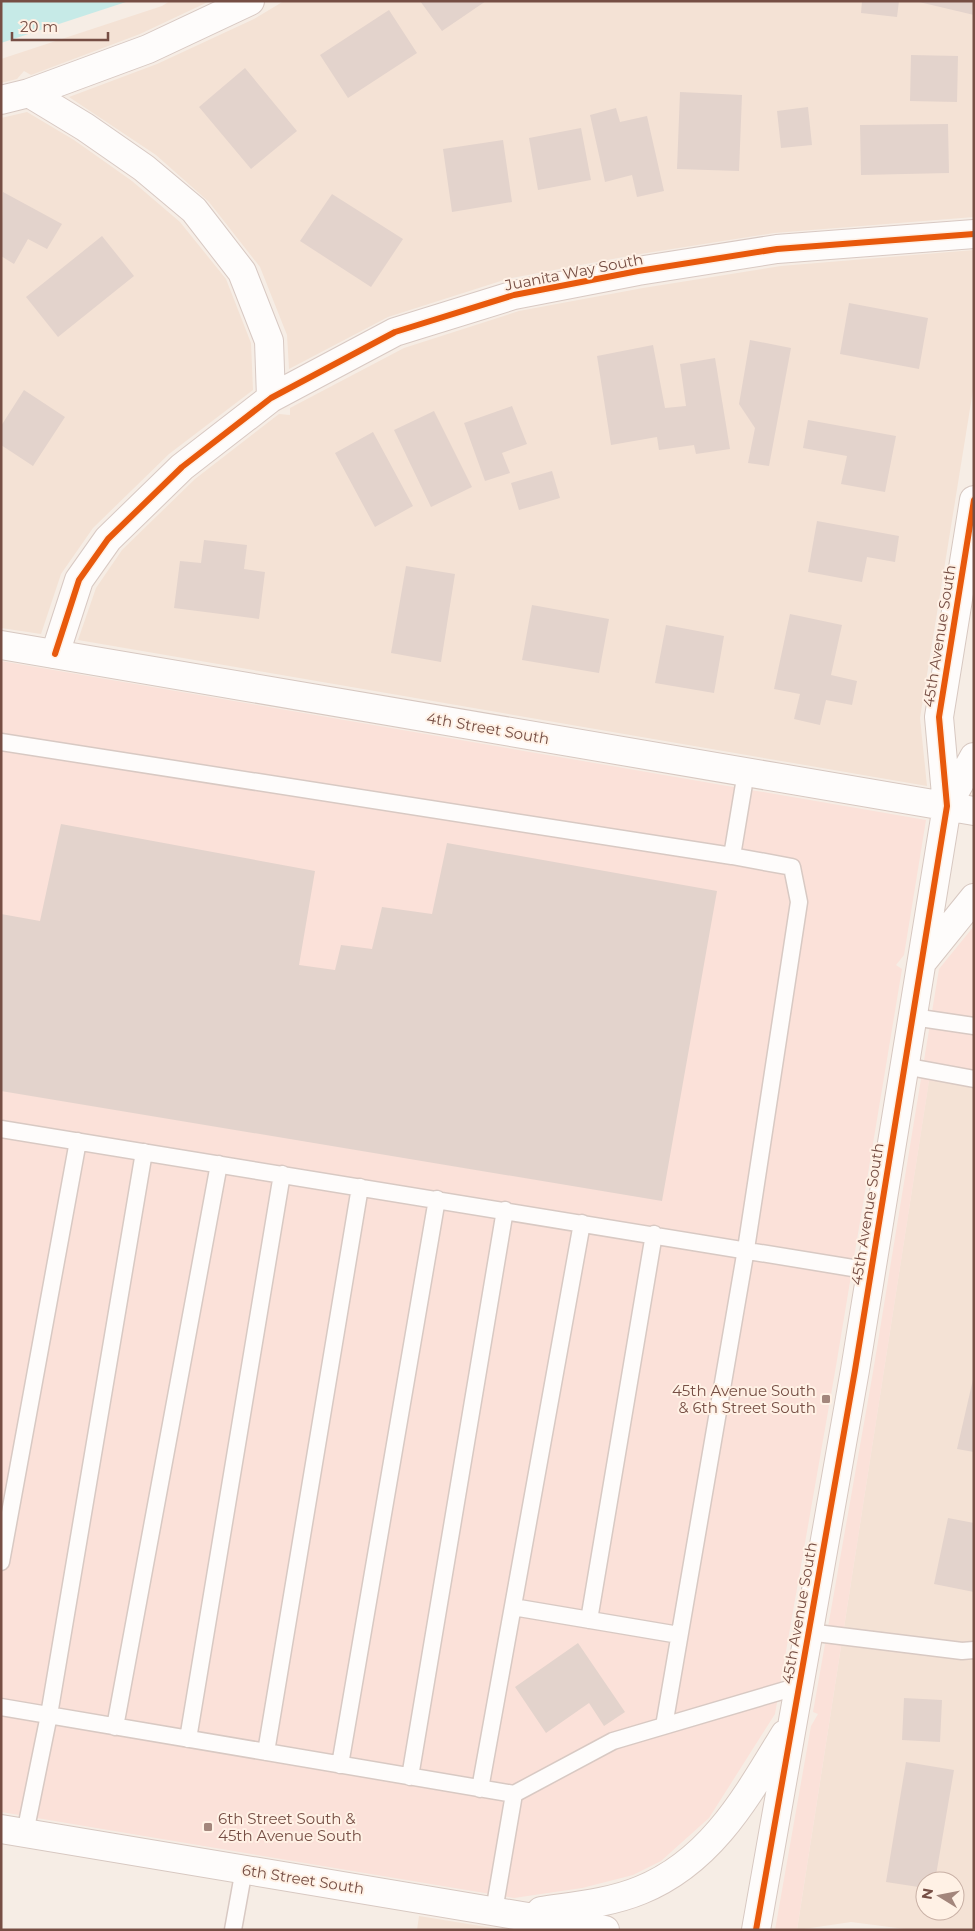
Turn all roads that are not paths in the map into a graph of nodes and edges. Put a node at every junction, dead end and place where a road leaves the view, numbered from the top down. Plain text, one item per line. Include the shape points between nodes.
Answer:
1 (250, 1) edge
2 (30, 93) junction
3 (1, 100) edge
4 (974, 234) edge
5 (271, 398) junction
6 (974, 500) edge
7 (1, 645) edge
8 (55, 654) junction
9 (1, 742) edge
10 (974, 757) edge
11 (746, 772) junction
12 (947, 806) junction
13 (974, 811) edge
14 (732, 856) junction
15 (974, 898) edge
16 (922, 962) junction
17 (912, 1017) junction
18 (974, 1026) edge
19 (904, 1066) junction
20 (974, 1079) edge
21 (2, 1131) edge
22 (78, 1141) junction
23 (144, 1152) junction
24 (219, 1164) junction
25 (282, 1174) junction
26 (360, 1187) junction
27 (437, 1199) junction
28 (505, 1210) junction
29 (582, 1223) junction
30 (654, 1234) junction
31 (746, 1249) junction
32 (870, 1271) junction
33 (1, 1562) edge
34 (513, 1607) junction
35 (589, 1620) junction
36 (808, 1632) junction
37 (679, 1635) junction
38 (974, 1650) edge
39 (799, 1686) junction
40 (1, 1707) edge
41 (49, 1715) junction
42 (793, 1720) junction
43 (115, 1726) junction
44 (664, 1726) junction
45 (188, 1739) junction
46 (266, 1752) junction
47 (340, 1765) junction
48 (410, 1777) junction
49 (480, 1789) junction
50 (514, 1794) junction
51 (13, 1831) edge
52 (244, 1870) junction
53 (504, 1913) junction
54 (233, 1930) edge
55 (605, 1930) edge
56 (756, 1930) edge

1 - 2 street via 148,49
2 - 3 street
2 - 5 street via 137,163 194,210 242,272 270,340
4 - 5 street, Juanita Way South via 777,249 514,295 395,332
5 - 8 street, Juanita Way South via 182,467 108,539 79,580
6 - 12 street, 45th Avenue South via 939,717
7 - 8 street, 4th Street South
8 - 11 street, 4th Street South
9 - 14 lane
10 - 12 street, 45th Avenue South
11 - 12 street, 4th Street South
11 - 14 lane
12 - 13 street, 4th Street South
12 - 16 street, 45th Avenue South
14 - 31 lane via 792,867 799,902
15 - 16 street
16 - 17 street, 45th Avenue South
17 - 18 lane
17 - 19 street, 45th Avenue South
19 - 20 lane
19 - 32 street, 45th Avenue South
21 - 22 lane
22 - 23 lane
22 - 33 lane
23 - 24 lane
23 - 41 lane
24 - 25 lane
24 - 43 lane
25 - 26 lane
25 - 45 lane
26 - 27 lane
26 - 46 lane
27 - 28 lane
27 - 47 lane
28 - 29 lane
28 - 48 lane
29 - 30 lane
29 - 34 lane
30 - 31 lane
30 - 35 lane
31 - 32 lane
31 - 37 lane
32 - 36 street, 45th Avenue South
34 - 35 lane
34 - 49 lane
35 - 37 lane
36 - 38 lane
36 - 39 street, 45th Avenue South
37 - 44 lane
39 - 42 street, 45th Avenue South
39 - 44 lane
40 - 41 lane
41 - 43 lane
41 - 51 lane
42 - 53 street via 724,1829 672,1874 640,1890 605,1900
42 - 56 street, 45th Avenue South
43 - 45 lane
44 - 50 lane via 613,1741
45 - 46 lane
46 - 47 lane
47 - 48 lane
48 - 49 lane
49 - 50 lane
50 - 53 lane
51 - 52 street, 6th Street South
52 - 53 street, 6th Street South
52 - 54 lane
53 - 55 street, 6th Street South

